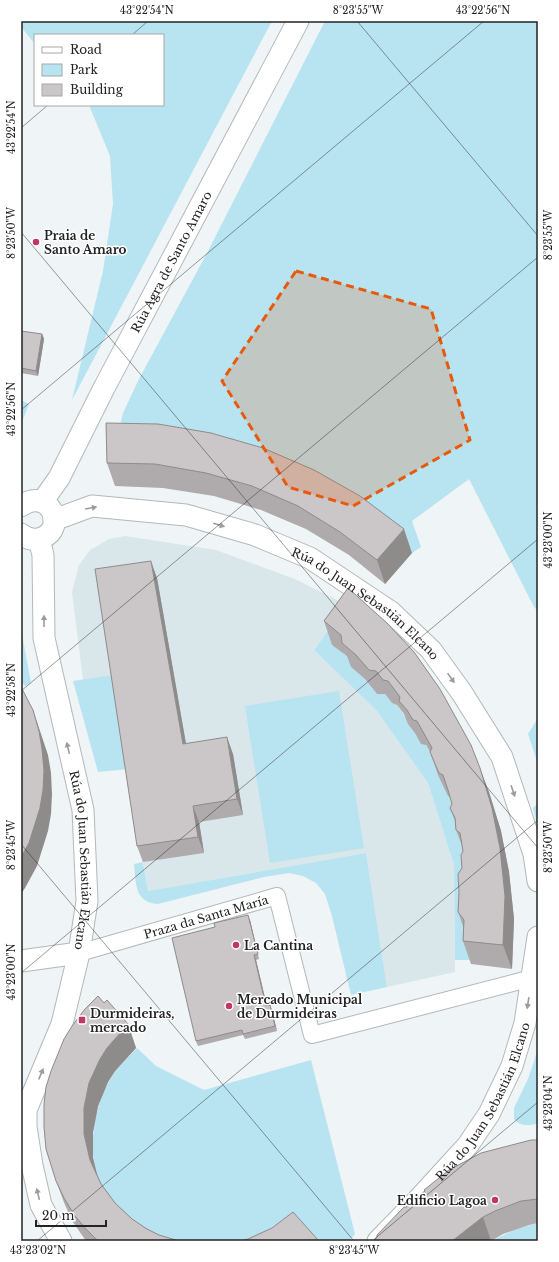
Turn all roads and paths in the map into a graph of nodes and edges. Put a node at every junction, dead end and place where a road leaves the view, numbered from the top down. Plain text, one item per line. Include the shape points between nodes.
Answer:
1 (298, 21) edge
2 (42, 502) junction
3 (21, 506) edge
4 (54, 520) junction
5 (30, 537) edge
6 (536, 855) edge
7 (538, 881) edge
8 (538, 937) edge
9 (79, 953) junction
10 (21, 961) edge
11 (532, 978) junction
12 (24, 1113) edge
13 (481, 1161) edge
14 (416, 1202) junction
15 (61, 1241) edge
16 (378, 1241) edge

1 - 2 street, Rúa Agra de Santo Amaro via 59,478
2 - 3 street via 30,501
2 - 4 street via 51,509
4 - 5 street via 50,532
4 -> 6 street, Rúa do Juan Sebastián Elcano via 92,506 186,515 255,535 310,558 391,612 431,650 462,693 502,757
9 -> 5 street, Rúa do Juan Sebastián Elcano via 87,901 83,810 44,638 43,555
6 - 7 street, Rúa do Juan Sebastián Elcano
8 - 11 street, Rúa do Juan Sebastián Elcano
9 - 10 street
9 - 11 street, Praza da Santa María via 277,896 312,1035
12 -> 9 street, Rúa do Juan Sebastián Elcano via 62,1024
11 -> 14 street, Rúa do Juan Sebastián Elcano via 525,1023 512,1066 489,1114 468,1145
15 -> 12 street, Rúa do Juan Sebastián Elcano via 41,1205 30,1158
13 - 14 street via 453,1173
14 - 16 street, Rúa do Juan Sebastián Elcano

